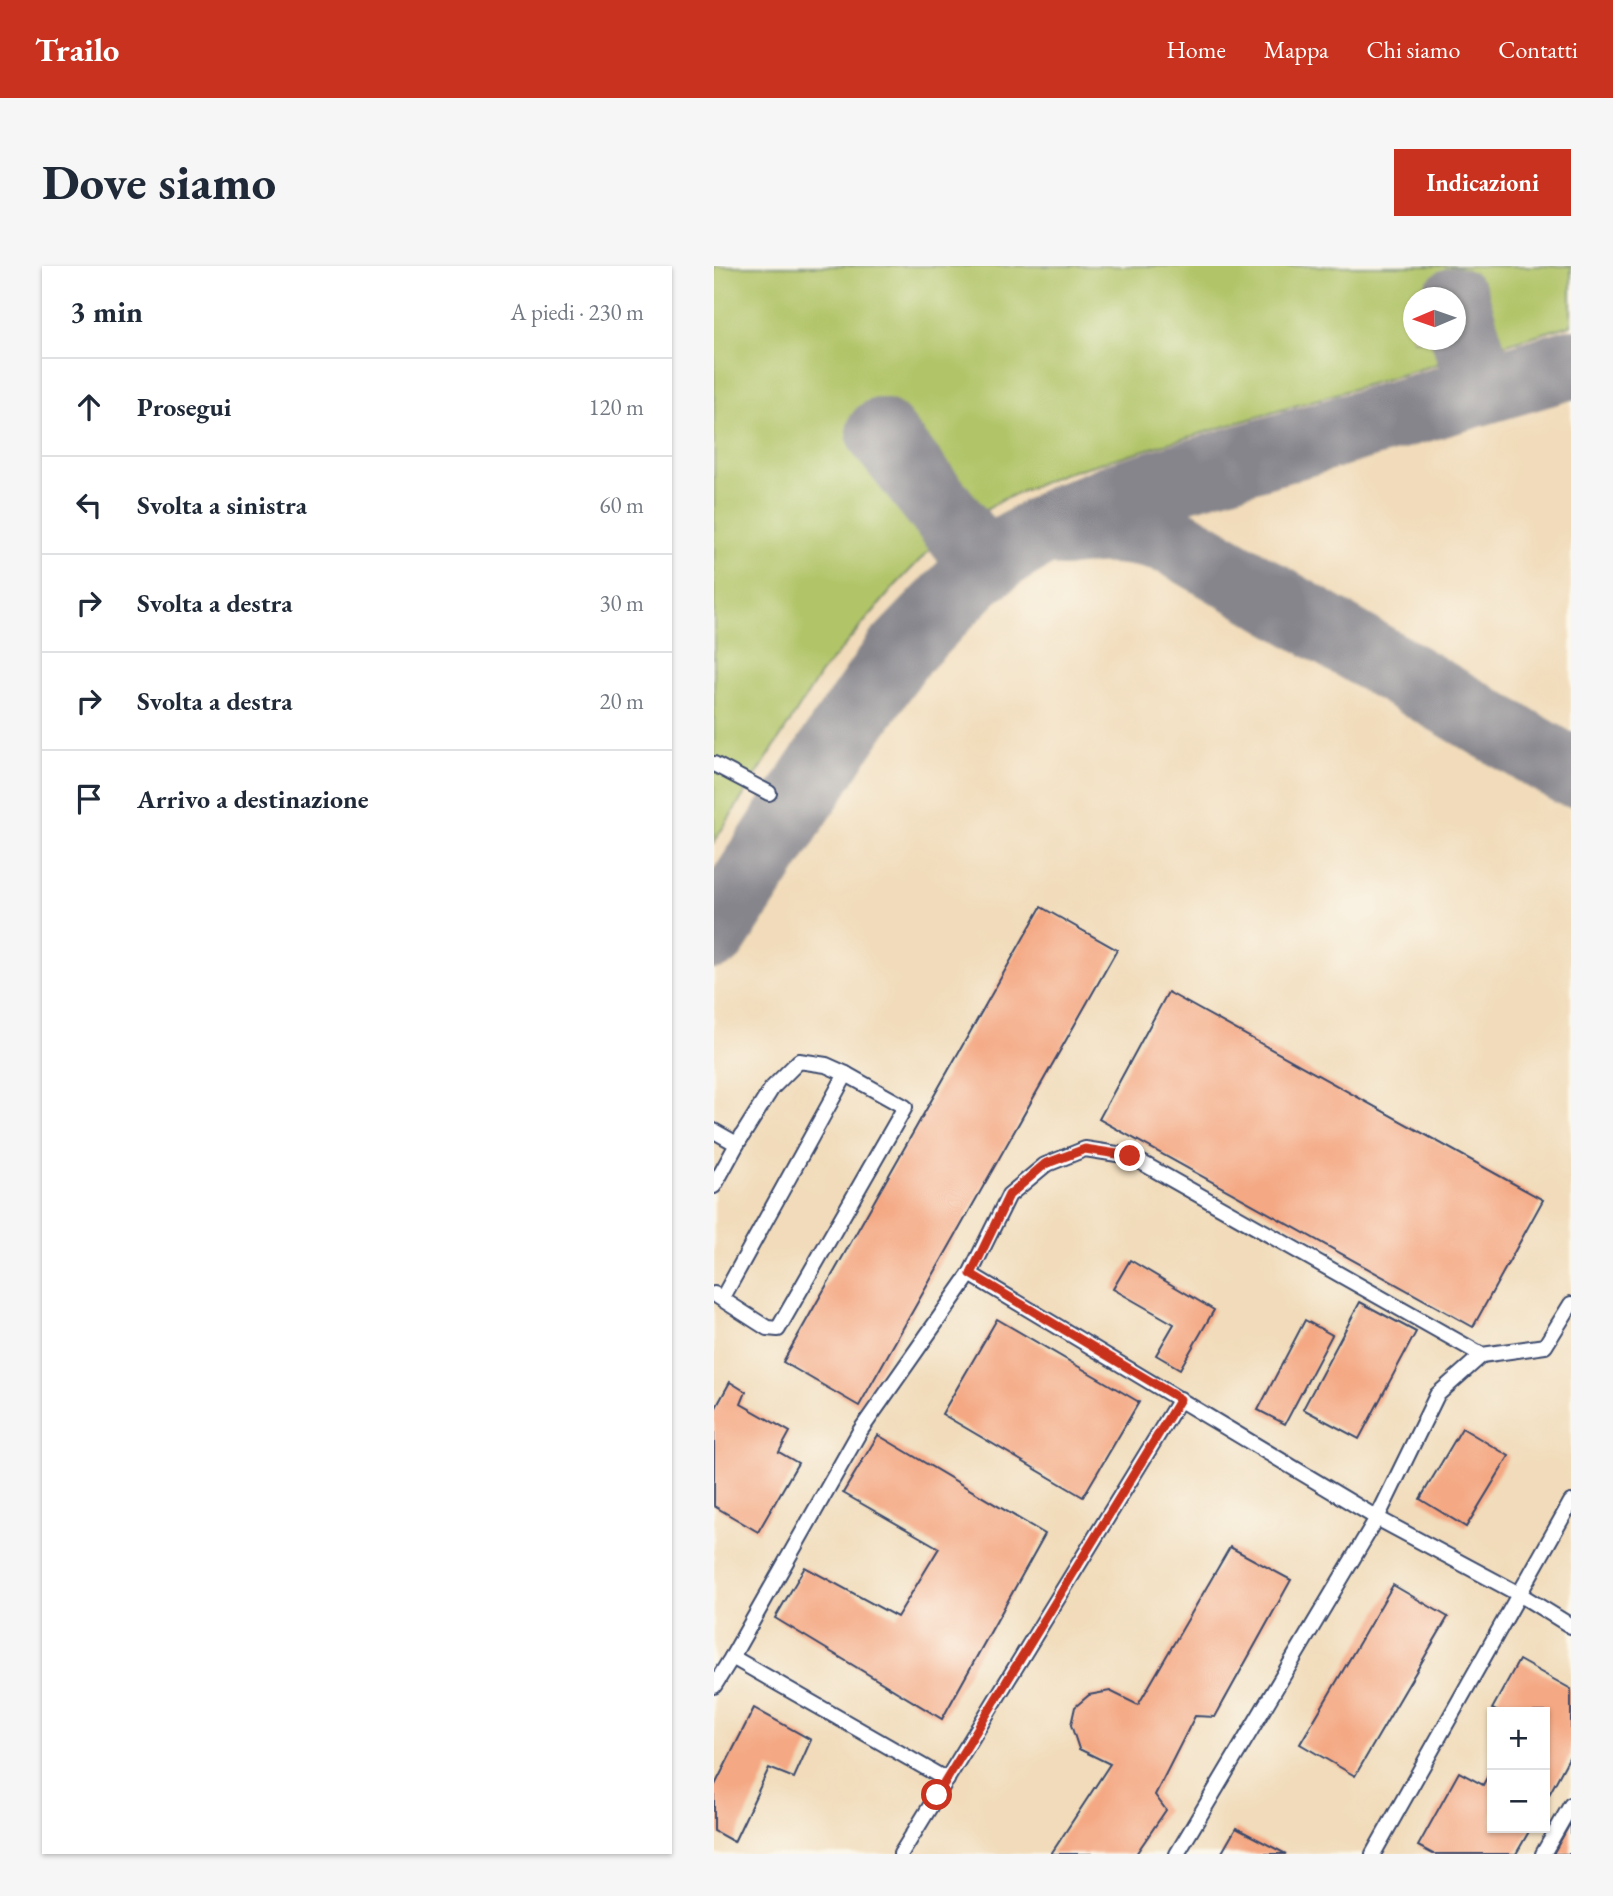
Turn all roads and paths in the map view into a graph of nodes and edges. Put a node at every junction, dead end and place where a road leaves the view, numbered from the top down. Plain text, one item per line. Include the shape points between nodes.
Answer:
1 (714, 764) edge
2 (769, 793) dead end
3 (846, 1074) junction
4 (714, 1131) edge
5 (737, 1144) junction
6 (714, 1186) edge
7 (971, 1274) junction
8 (718, 1297) edge
9 (1571, 1304) edge
10 (1482, 1355) junction
11 (1180, 1399) junction
12 (1571, 1502) edge
13 (1377, 1518) junction
14 (1519, 1594) junction
15 (1571, 1626) edge
16 (732, 1657) junction
17 (714, 1686) edge
18 (947, 1780) junction
19 (1571, 1805) edge
20 (901, 1854) edge
21 (1177, 1854) edge
22 (1373, 1854) edge
23 (1543, 1854) edge

1 - 2 lane
3 - 5 lane via 799,1061 772,1088
3 - 8 lane
3 - 8 lane via 905,1107 778,1329 768,1328
4 - 5 lane
5 - 6 lane
7 - 10 lane via 1009,1195 1045,1164 1085,1149 1130,1156
7 - 11 lane
7 - 16 lane via 860,1432
9 - 10 lane via 1545,1346
10 - 13 lane via 1437,1395
11 - 13 lane
11 - 18 lane
12 - 14 lane
13 - 14 lane
13 - 21 lane
14 - 15 lane
14 - 22 lane
16 - 17 lane
16 - 18 lane
18 - 20 lane
19 - 23 lane

